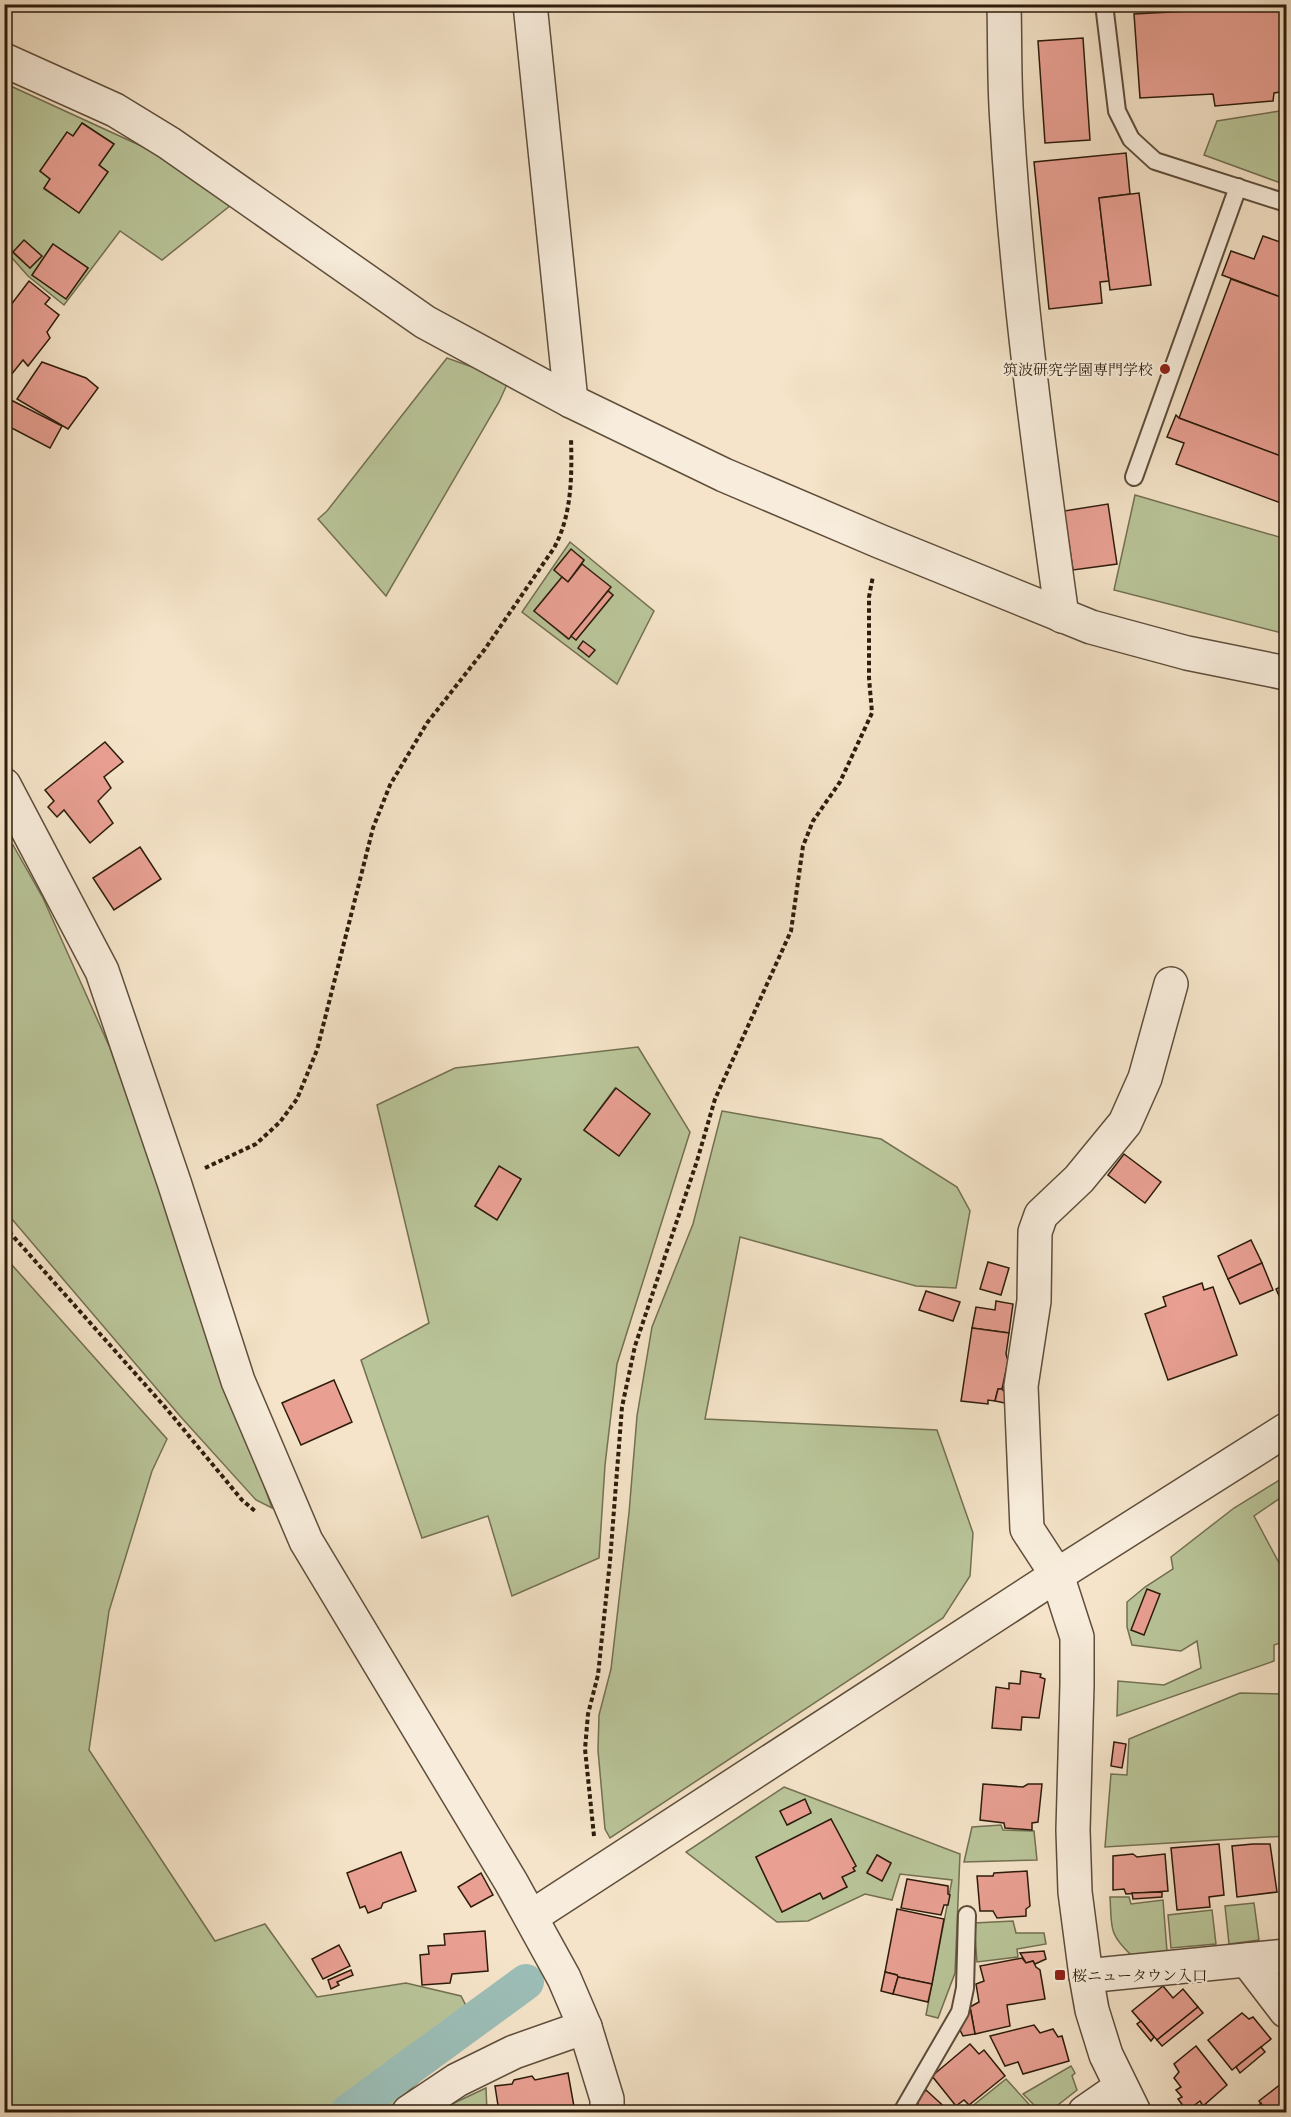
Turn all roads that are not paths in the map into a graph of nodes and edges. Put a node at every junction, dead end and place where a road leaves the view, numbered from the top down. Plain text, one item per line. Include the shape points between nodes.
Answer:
1 (530, 4) edge
2 (1004, 4) edge
3 (1104, 4) edge
4 (4, 60) edge
5 (1238, 187) junction
6 (1287, 203) edge
7 (571, 401) junction
8 (1134, 477) dead end
9 (1062, 616) junction
10 (1287, 673) edge
11 (9, 806) edge
12 (1171, 984) dead end
13 (1287, 1430) edge
14 (1057, 1575) junction
15 (967, 1915) dead end
16 (531, 1917) junction
17 (1287, 1956) edge
18 (1247, 1960) junction
19 (1086, 1976) junction
20 (1287, 2011) edge
21 (585, 2027) junction
22 (1127, 2100) edge
23 (409, 2112) edge
24 (607, 2112) edge
25 (902, 2112) edge
26 (1085, 2112) edge

1 - 7 street
2 - 9 street via 1006,121 1017,252
3 - 5 lane via 1117,111 1131,139 1155,161
4 - 7 street via 115,110 169,143 425,322
5 - 6 lane
5 - 8 lane
7 - 9 street via 724,475
9 - 10 street via 1152,644
11 - 16 street via 102,971 238,1381 306,1541
12 - 14 street via 1145,1078 1125,1123 1079,1179 1041,1215 1035,1232 1034,1301 1021,1386 1028,1530
13 - 14 street
14 - 16 street
14 - 19 street via 1077,1637 1073,1830 1075,1892
15 - 25 lane via 965,1988 960,2012
16 - 21 street
17 - 18 street
18 - 19 street
18 - 20 street
19 - 22 street via 1106,2055
21 - 23 street via 514,2052 457,2080
21 - 24 street via 607,2099
22 - 26 street

